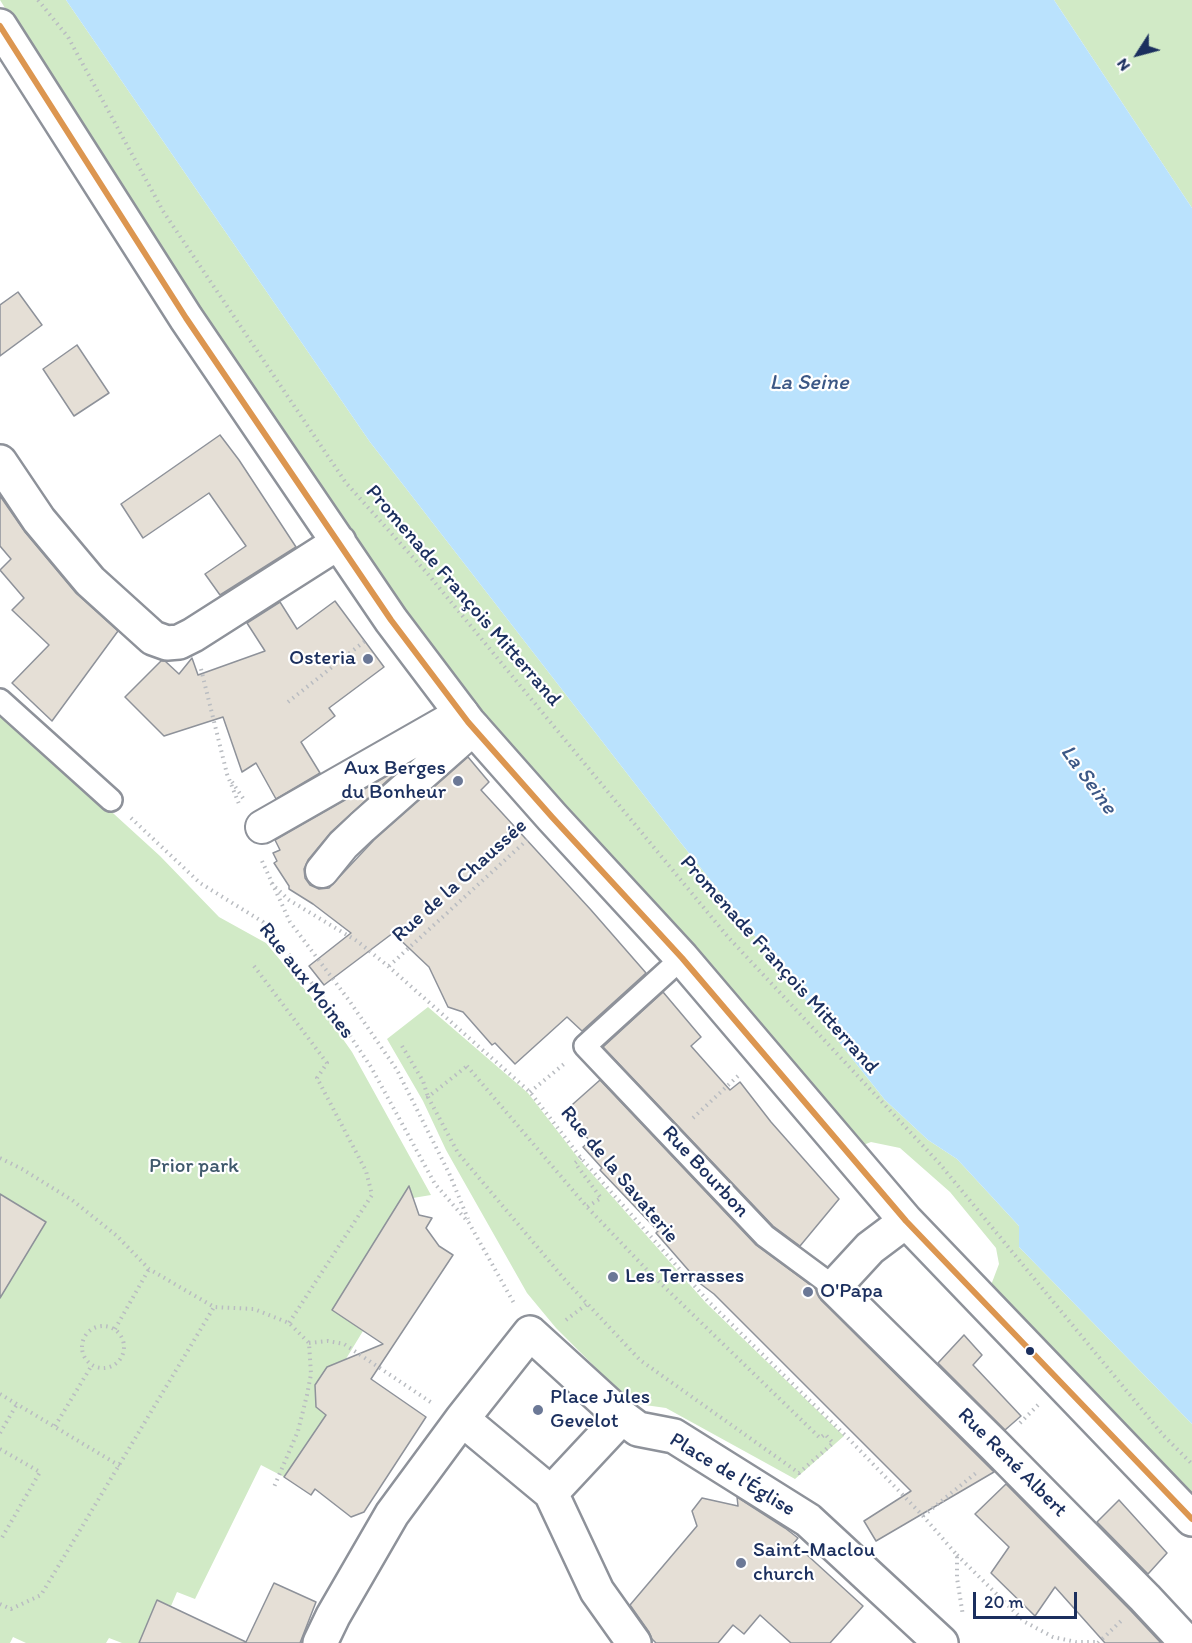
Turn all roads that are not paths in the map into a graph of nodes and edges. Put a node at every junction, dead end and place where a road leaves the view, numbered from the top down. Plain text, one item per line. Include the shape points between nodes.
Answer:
1 (0, 26) edge
2 (0, 462) edge
3 (339, 542) junction
4 (0, 700) edge
5 (468, 721) junction
6 (111, 800) road end
7 (253, 828) road end
8 (322, 871) dead end
9 (682, 958) junction
10 (906, 1221) junction
11 (834, 1287) junction
12 (622, 1417) junction
13 (462, 1419) junction
14 (551, 1493) junction
15 (1192, 1519) edge
16 (320, 1643) edge
17 (634, 1643) edge
18 (941, 1643) edge
19 (1187, 1643) edge

1 - 3 street via 186,318
2 - 3 street via 39,520 90,581 153,638 167,643 193,635
3 - 5 street via 391,620
4 - 6 lane
5 - 7 street
5 - 8 street via 343,845
5 - 9 street
9 - 10 street
9 - 11 lane, Rue Bourbon via 585,1046 765,1236
10 - 11 street via 870,1248
10 - 15 street
11 - 19 street, Rue René Albert
12 - 13 street via 530,1333
12 - 14 street
12 - 18 street, Place de l'Église via 638,1429 674,1436 808,1520
13 - 14 street
13 - 16 street via 392,1514
14 - 17 street via 597,1591

